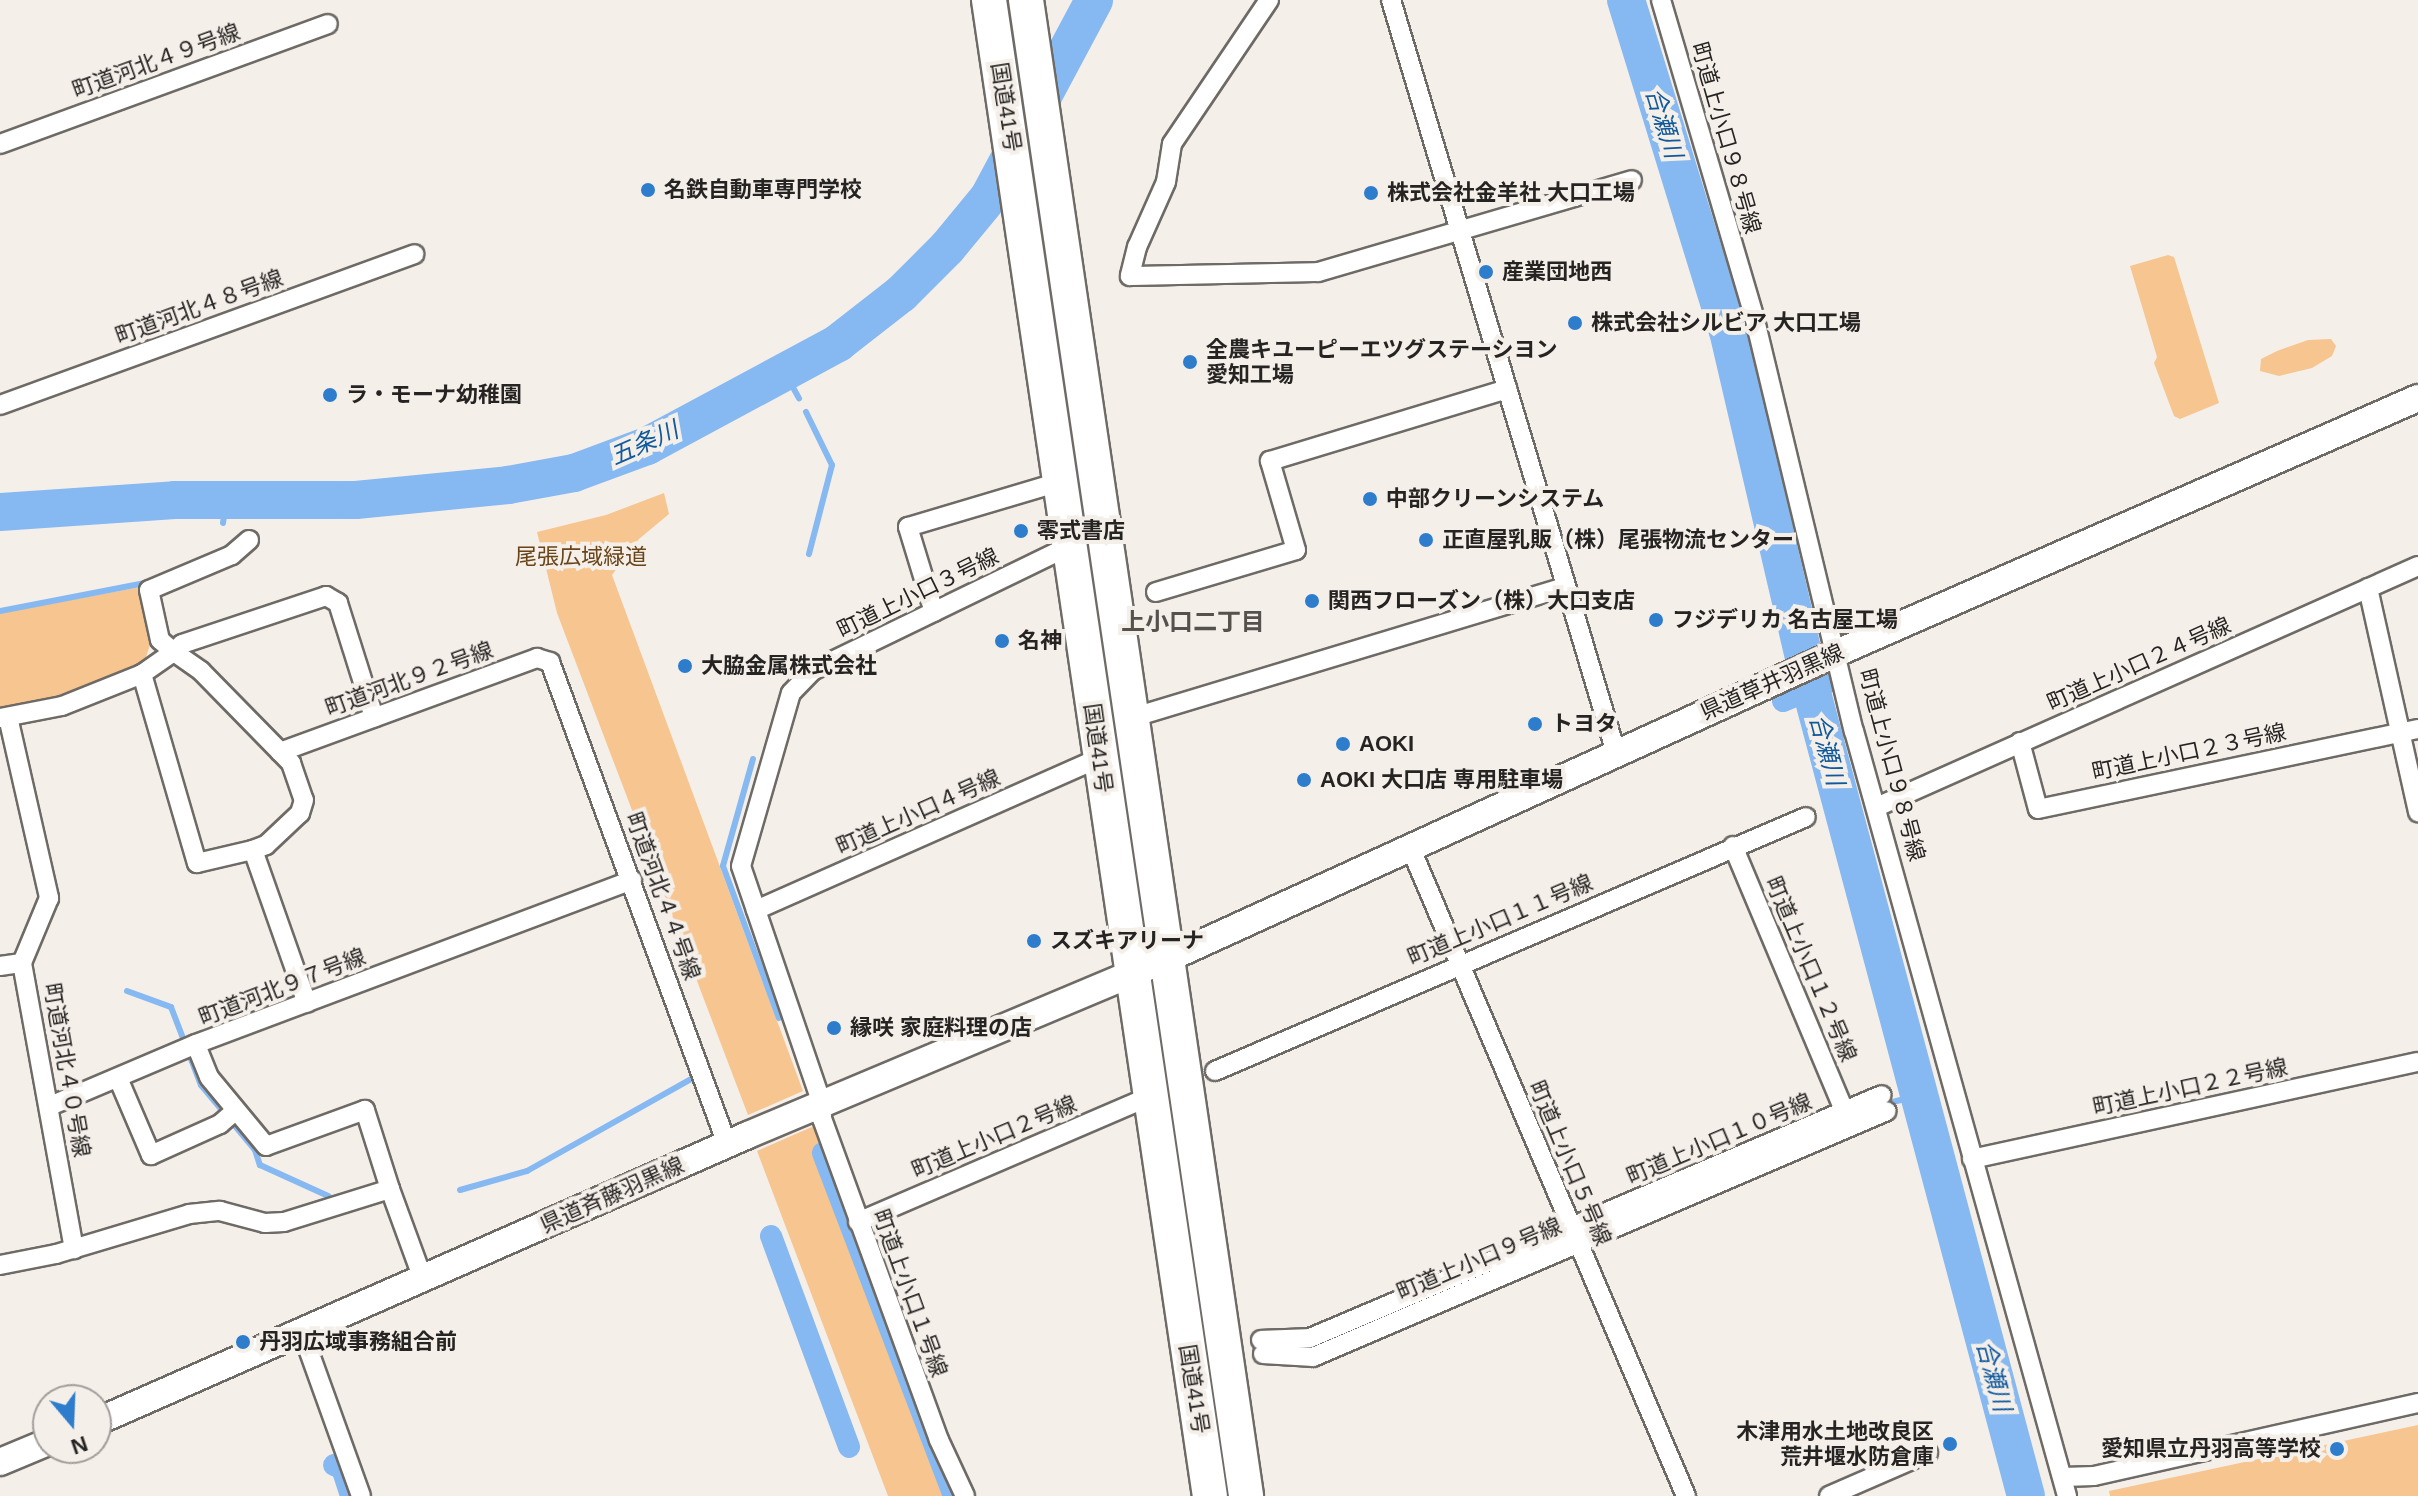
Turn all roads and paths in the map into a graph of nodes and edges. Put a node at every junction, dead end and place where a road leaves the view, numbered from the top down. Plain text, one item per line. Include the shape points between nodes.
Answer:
1 (989, 0) edge
2 (1026, 0) edge
3 (1269, 0) edge
4 (1391, 0) edge
5 (1661, 0) edge
6 (328, 24) dead end
7 (0, 144) edge
8 (1632, 180) dead end
9 (1460, 232) junction
10 (414, 254) dead end
11 (1507, 389) junction
12 (2418, 398) edge
13 (0, 405) edge
14 (1062, 481) junction
15 (249, 540) dead end
16 (1072, 545) junction
17 (2418, 566) edge
18 (1566, 587) junction
19 (2368, 588) junction
20 (1156, 592) dead end
21 (934, 612) junction
22 (174, 652) junction
23 (1839, 652) junction
24 (553, 665) joint
25 (142, 674) junction
26 (374, 717) junction
27 (4, 718) edge
28 (1131, 718) junction
29 (2409, 731) edge
30 (2020, 742) junction
31 (280, 752) junction
32 (1616, 753) junction
33 (1099, 758) junction
34 (1879, 806) junction
35 (2418, 812) edge
36 (1806, 817) dead end
37 (1733, 846) junction
38 (1411, 849) junction
39 (253, 850) junction
40 (632, 880) junction
41 (756, 910) junction
42 (1167, 959) junction
43 (22, 963) junction
44 (1459, 964) junction
45 (0, 966) edge
46 (1131, 975) junction
47 (307, 1003) junction
48 (196, 1044) junction
49 (2418, 1062) edge
50 (1215, 1071) dead end
51 (118, 1078) junction
52 (1150, 1096) junction
53 (1885, 1103) joint
54 (822, 1104) junction
55 (50, 1106) junction
56 (234, 1112) junction
57 (1845, 1112) junction
58 (727, 1144) junction
59 (1972, 1159) junction
60 (390, 1189) junction
61 (858, 1222) junction
62 (1575, 1235) junction
63 (74, 1249) junction
64 (0, 1265) edge
65 (423, 1279) junction
66 (302, 1332) junction
67 (1262, 1347) dead end
68 (2418, 1403) edge
69 (112, 1415) edge
70 (32, 1449) edge
71 (1928, 1453) dead end
72 (0, 1462) edge
73 (2063, 1477) junction
74 (361, 1496) edge
75 (965, 1496) edge
76 (1210, 1496) edge
77 (1246, 1496) edge
78 (1686, 1496) edge
79 (1829, 1496) edge
80 (2067, 1496) edge

1 - 14 highway, 国道41号
2 - 28 highway, 国道41号
3 - 9 street via 1172,144 1166,182 1130,276 1318,272
4 - 9 street
5 - 23 street, 町道上小口９８号線 via 1755,320
6 - 7 street, 町道河北４９号線
8 - 9 street
9 - 11 street
10 - 13 street, 町道河北４８号線
11 - 18 street
11 - 20 street via 1270,461 1296,550
12 - 23 main road, 県道草井羽黒線
14 - 16 highway, 国道41号
14 - 21 street via 908,527
15 - 22 street via 232,555 149,590 160,640
16 - 21 street, 町道上小口３号線
16 - 33 highway, 国道41号
17 - 19 street, 町道上小口２４号線
18 - 28 street
18 - 32 street
19 - 29 street
19 - 30 street, 町道上小口２４号線
21 - 41 street, 町道上小口３号線 via 812,671 791,693 741,866
22 - 25 street
22 - 26 street via 182,644 326,596 338,603
22 - 31 street via 201,671
23 - 32 main road, 県道草井羽黒線
23 - 34 street, 町道上小口９８号線 via 1854,731
24 - 26 street, 町道河北９２号線 via 537,658
24 - 40 street, 町道河北４４号線
25 - 27 street via 62,706
25 - 39 street via 197,863
26 - 31 street, 町道河北９２号線
27 - 43 street, 町道河北４０号線 via 49,898
28 - 42 highway, 国道41号
29 - 30 street, 町道上小口２３号線 via 2038,809
29 - 35 street
30 - 34 street, 町道上小口２４号線
31 - 39 street via 291,763 304,800 300,813 266,845
32 - 38 main road, 県道草井羽黒線
33 - 41 street, 町道上小口４号線
33 - 46 highway, 国道41号
34 - 59 street, 町道上小口９８号線
36 - 37 street, 町道上小口１１号線
37 - 44 street, 町道上小口１１号線
37 - 57 street, 町道上小口１２号線
38 - 42 main road, 県道草井羽黒線
38 - 44 street, 町道上小口５号線
39 - 47 street
40 - 47 street, 町道河北９７号線
40 - 58 street, 町道河北４４号線
41 - 54 street, 町道上小口３号線
42 - 46 main road, 県道草井羽黒線
42 - 77 highway, 国道41号
43 - 45 street
43 - 55 street, 町道河北４０号線
44 - 50 street, 町道上小口１１号線
44 - 62 street, 町道上小口５号線
46 - 52 highway, 国道41号
46 - 54 main road, 県道斉藤羽黒線
47 - 48 street, 町道河北９７号線
48 - 51 street
48 - 56 street, 町道河北９７号線 via 209,1077
49 - 59 street, 町道上小口２２号線
51 - 55 street
51 - 56 street via 151,1155 220,1124
52 - 61 street, 町道上小口２号線
52 - 76 highway, 国道41号
53 - 57 street, 町道上小口１０号線
53 - 62 street, 町道上小口９号線
54 - 58 main road, 県道斉藤羽黒線
54 - 61 street, 町道上小口１号線 via 822,1119
55 - 63 street, 町道河北４０号線
56 - 60 street, 町道河北９７号線 via 266,1146 365,1110
57 - 62 street, 町道上小口１０号線
58 - 65 main road, 県道斉藤羽黒線
59 - 73 street, 町道上小口９８号線
60 - 63 street via 284,1222 265,1223 220,1211 189,1214
60 - 65 street
61 - 75 street, 町道上小口１号線
62 - 67 street, 町道上小口１０号線 via 1310,1338
62 - 78 street, 町道上小口５号線
63 - 64 street
65 - 66 main road, 県道斉藤羽黒線
66 - 69 main road, 県道斉藤羽黒線
66 - 74 street
68 - 73 street via 2094,1476
70 - 72 main road
71 - 79 street
73 - 80 street, 町道上小口９８号線

